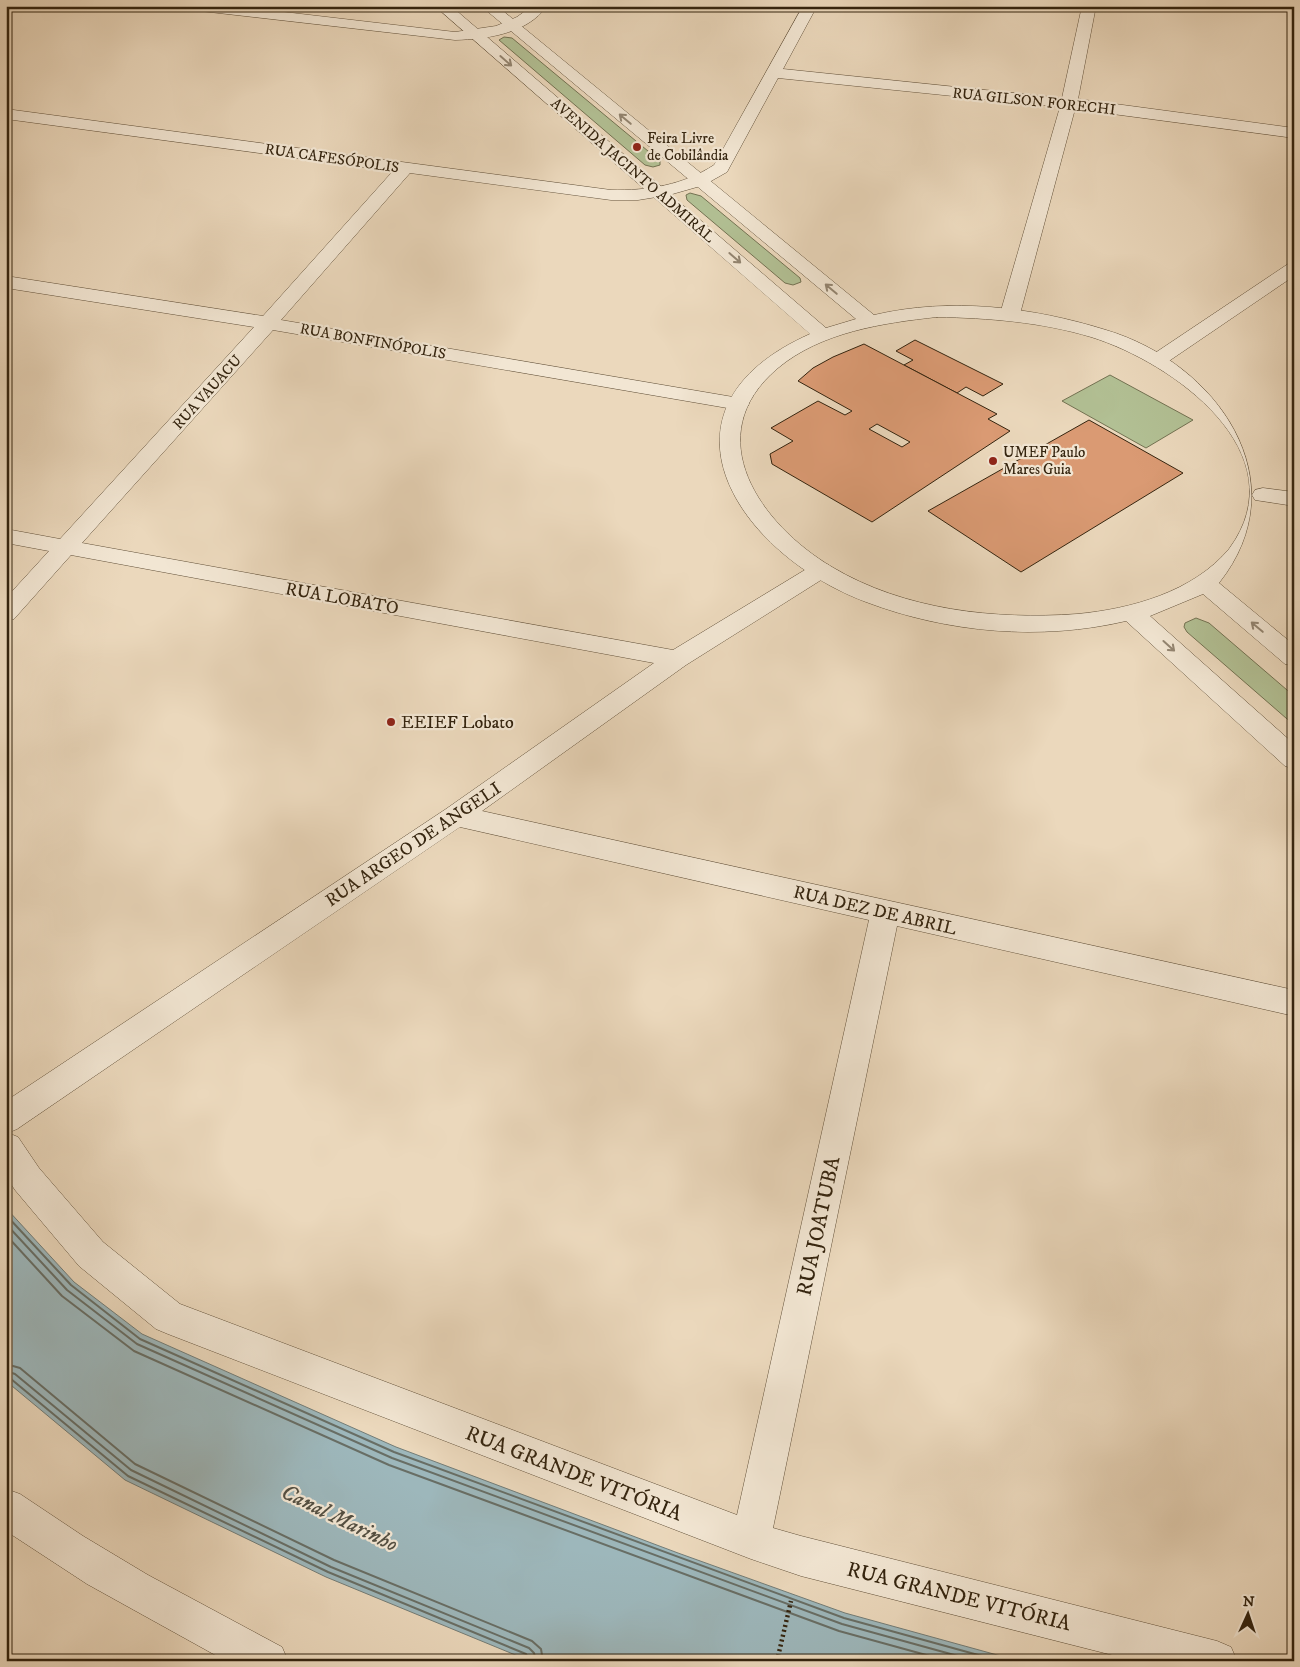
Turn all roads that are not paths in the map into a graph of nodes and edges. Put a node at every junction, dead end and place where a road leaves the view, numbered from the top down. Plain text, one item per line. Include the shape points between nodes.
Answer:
1 (192, 6) edge
2 (442, 6) edge
3 (488, 6) edge
4 (540, 6) edge
5 (810, 6) edge
6 (1089, 6) edge
7 (512, 26) junction
8 (475, 34) junction
9 (774, 73) junction
10 (1069, 104) junction
11 (6, 114) edge
12 (1294, 133) edge
13 (405, 168) junction
14 (699, 180) junction
15 (658, 192) junction
16 (1294, 268) edge
17 (6, 282) edge
18 (1010, 314) junction
19 (869, 320) junction
20 (268, 323) junction
21 (823, 335) junction
22 (1159, 359) junction
23 (739, 404) junction
24 (1263, 495) junction
25 (1294, 499) edge
26 (6, 536) edge
27 (66, 547) junction
28 (821, 570) junction
29 (1204, 583) junction
30 (6, 613) edge
31 (1132, 613) junction
32 (1294, 658) edge
33 (678, 659) junction
34 (1294, 759) edge
35 (456, 816) junction
36 (885, 912) junction
37 (1294, 1003) edge
38 (6, 1119) edge
39 (6, 1147) edge
40 (6, 1508) edge
41 (751, 1540) junction
42 (268, 1661) edge
43 (1217, 1661) edge

1 - 8 street via 449,36
2 - 8 street, AVENIDA JACINTO ADMIRAL
3 - 7 street, AVENIDA JACINTO ADMIRAL
4 - 7 street via 532,16
5 - 9 street, RUA CAFESÓPOLIS
6 - 10 street
7 - 8 street
14 -> 7 street, AVENIDA JACINTO ADMIRAL
8 -> 15 street, AVENIDA JACINTO ADMIRAL
9 - 10 street, RUA GILSON FORECHI
9 - 14 street, RUA CAFESÓPOLIS via 720,168
10 - 12 street, RUA GILSON FORECHI
10 - 18 street
11 - 13 street, RUA CAFESÓPOLIS
13 - 15 street, RUA CAFESÓPOLIS via 611,195 638,196
13 - 20 street, RUA VAUACU
14 - 15 street, RUA CAFESÓPOLIS
19 -> 14 street, AVENIDA JACINTO ADMIRAL
15 -> 21 street, AVENIDA JACINTO ADMIRAL
16 - 22 street
17 - 20 street, RUA BONFINÓPOLIS
18 - 19 street via 937,311
18 - 22 street via 1088,330
19 - 21 street
20 - 23 street, RUA BONFINÓPOLIS
20 - 27 street, RUA VAUACU
21 - 23 street via 795,348 772,364 752,383
22 - 24 street via 1207,392 1243,430 1254,451
23 - 28 street via 730,430 730,458 739,488 758,517 785,545
24 - 25 street
24 - 29 street via 1258,520 1246,544 1228,566
26 - 27 street, RUA LOBATO
27 - 30 street, RUA VAUACU
27 - 33 street, RUA LOBATO
28 - 31 street via 858,590 901,605 984,622 1050,625
28 - 33 street, RUA ARGEO DE ANGELI
29 - 31 street via 1168,602
32 -> 29 street
31 -> 34 street
33 - 35 street, RUA ARGEO DE ANGELI
35 - 36 street, RUA DEZ DE ABRIL
35 - 38 street, RUA ARGEO DE ANGELI
36 - 37 street, RUA DEZ DE ABRIL
36 - 41 street, RUA JOATUBA
39 - 41 street, RUA GRANDE VITÓRIA via 27,1179 90,1254 168,1317
40 - 42 street via 43,1535 156,1602
41 - 43 street, RUA GRANDE VITÓRIA via 801,1556

